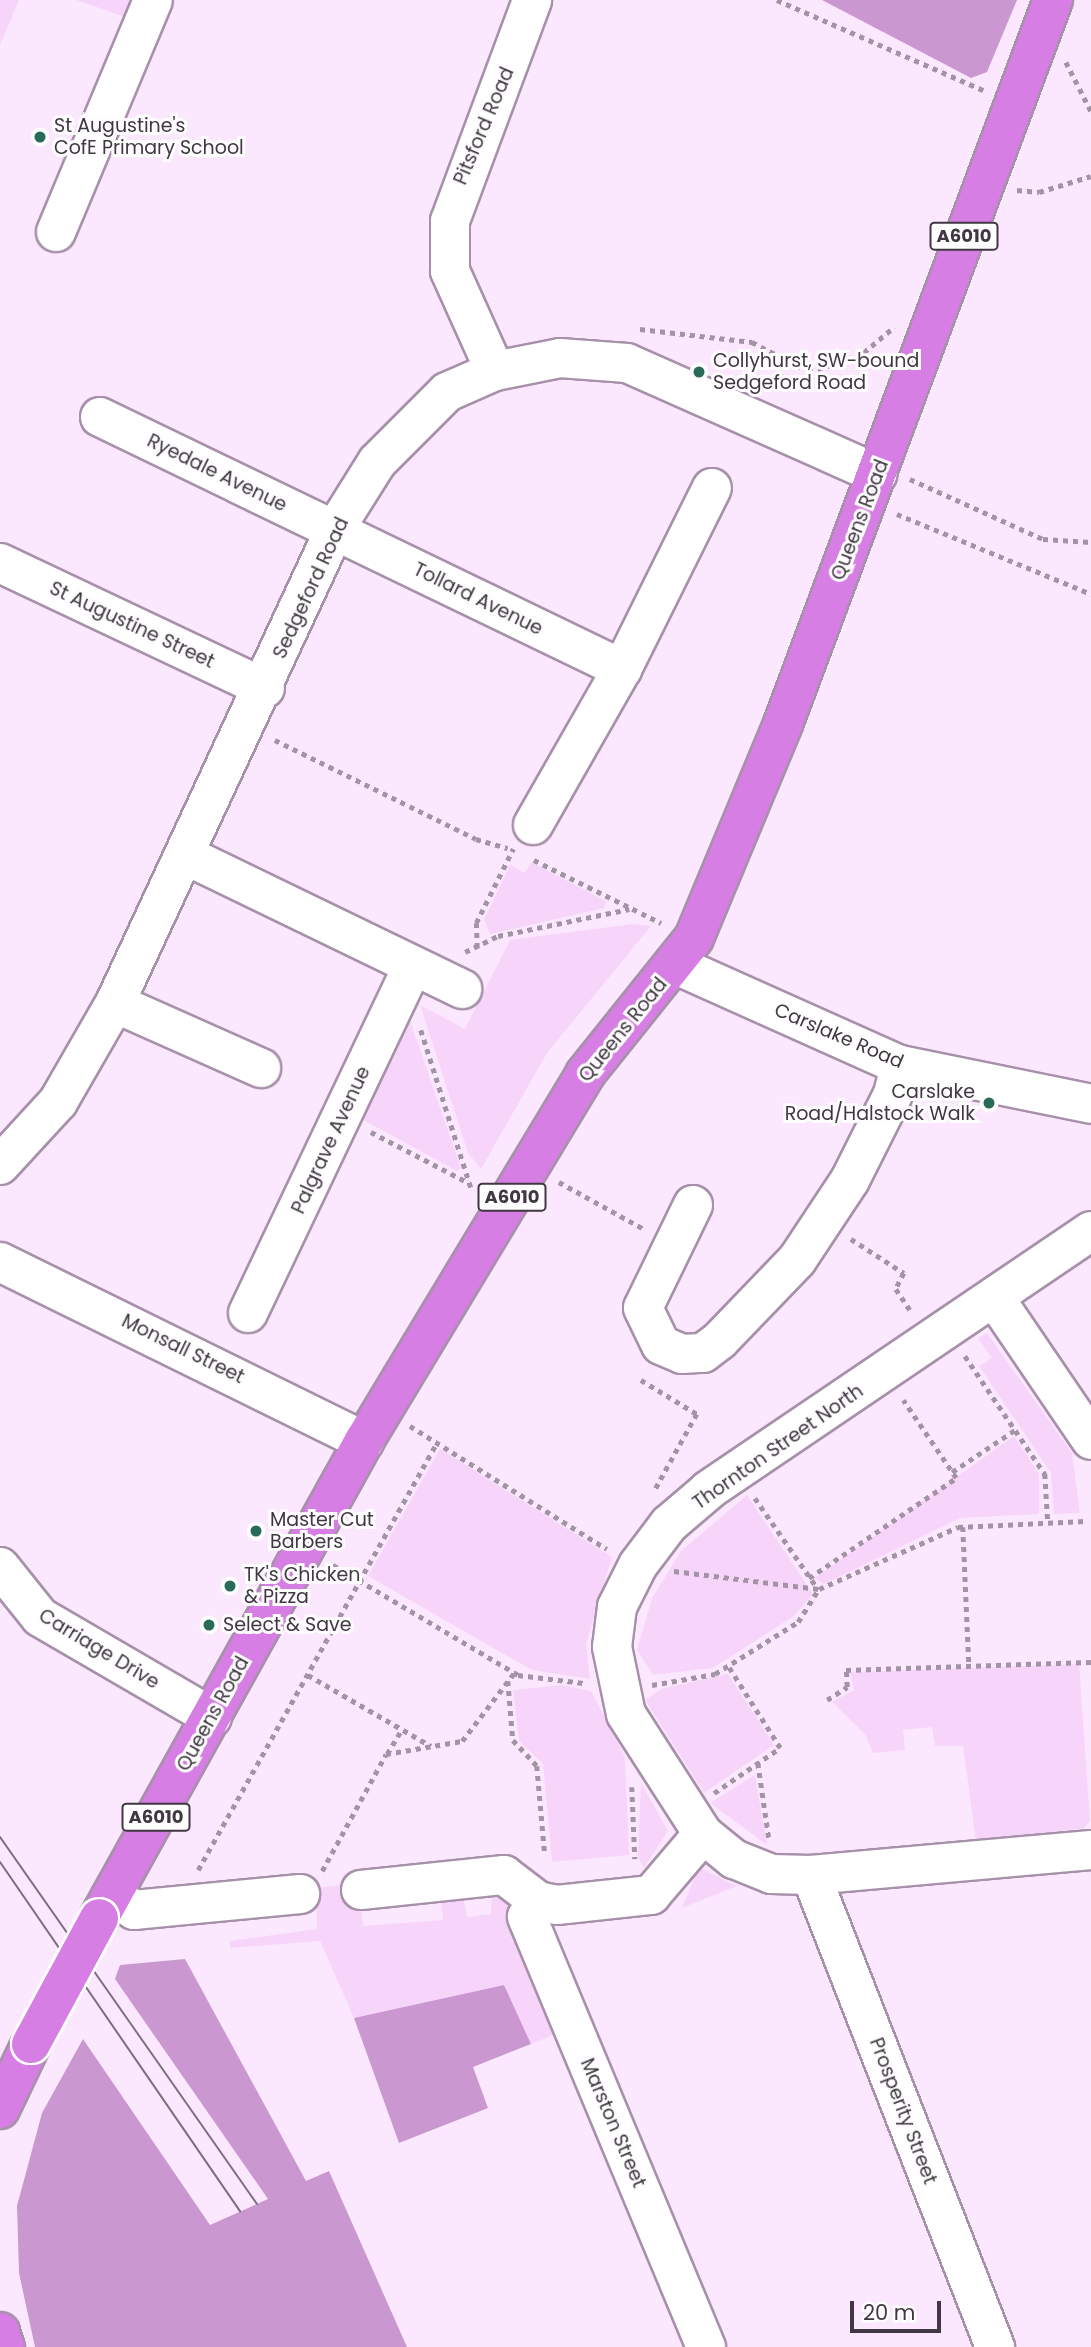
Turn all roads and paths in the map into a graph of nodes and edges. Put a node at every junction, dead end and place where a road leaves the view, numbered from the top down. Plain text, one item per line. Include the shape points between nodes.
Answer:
1 (153, 0) edge
2 (532, 0) edge
3 (777, 0) edge
4 (1047, 14) edge
5 (1010, 102) junction
6 (1091, 111) edge
7 (1091, 176) edge
8 (1039, 192) dead end
9 (56, 232) dead end
10 (933, 322) junction
11 (627, 329) dead end
12 (495, 371) junction
13 (100, 417) dead end
14 (875, 480) junction
15 (712, 488) dead end
16 (335, 529) junction
17 (1091, 542) edge
18 (0, 563) edge
19 (1091, 594) edge
20 (622, 669) junction
21 (265, 688) junction
22 (246, 725) junction
23 (523, 837) junction
24 (185, 855) junction
25 (629, 909) junction
26 (477, 948) junction
27 (685, 951) junction
28 (413, 966) junction
29 (457, 972) joint
30 (115, 1003) junction
31 (417, 1017) dead end
32 (900, 1065) junction
33 (261, 1068) dead end
34 (1091, 1104) edge
35 (342, 1118) junction
36 (0, 1166) edge
37 (556, 1180) dead end
38 (470, 1183) junction
39 (471, 1196) dead end
40 (693, 1205) dead end
41 (823, 1221) junction
42 (1091, 1231) edge
43 (671, 1244) junction
44 (0, 1262) edge
45 (904, 1273) dead end
46 (996, 1300) junction
47 (248, 1313) dead end
48 (957, 1344) dead end
49 (641, 1380) dead end
50 (894, 1387) dead end
51 (406, 1424) dead end
52 (1015, 1430) junction
53 (1091, 1440) edge
54 (364, 1441) junction
55 (437, 1443) junction
56 (952, 1472) junction
57 (748, 1487) dead end
58 (650, 1497) dead end
59 (1085, 1521) dead end
60 (1048, 1523) junction
61 (963, 1527) junction
62 (305, 1549) junction
63 (619, 1557) dead end
64 (0, 1567) edge
65 (661, 1570) dead end
66 (809, 1578) junction
67 (360, 1581) junction
68 (819, 1589) junction
69 (1091, 1662) edge
70 (970, 1664) junction
71 (728, 1666) junction
72 (515, 1672) junction
73 (308, 1675) junction
74 (508, 1681) junction
75 (627, 1686) junction
76 (827, 1700) dead end
77 (212, 1717) junction
78 (402, 1729) junction
79 (432, 1746) junction
80 (386, 1754) junction
81 (758, 1763) junction
82 (631, 1773) dead end
83 (702, 1818) junction
84 (1091, 1850) edge
85 (771, 1854) dead end
86 (545, 1855) dead end
87 (636, 1864) dead end
88 (811, 1875) junction
89 (192, 1880) dead end
90 (308, 1888) joint
91 (361, 1890) dead end
92 (538, 1901) junction
93 (106, 1907) junction
94 (0, 2109) edge
95 (0, 2332) edge
96 (5, 2347) edge
97 (706, 2347) edge
98 (995, 2347) edge

1 - 9 street
2 - 12 street, Pitsford Road via 450,221 450,271
3 - 5 path
4 - 5 highway, Queens Road / A6010
4 - 6 path
5 - 10 highway, Queens Road / A6010
7 - 8 path
10 - 11 path via 904,318 856,359 808,371 752,342
10 - 14 highway, Queens Road / A6010
12 - 14 street, Sedgeford Road via 560,358 627,363
12 - 16 street, Sedgeford Road via 447,392 417,420 377,462
13 - 16 street, Ryedale Avenue
14 - 17 path via 1043,539
14 - 19 path
14 - 27 highway, Queens Road / A6010
15 - 20 street
16 - 20 street, Tollard Avenue
16 - 21 street, Sedgeford Road
18 - 21 street, St Augustine Street
20 - 23 street
21 - 22 street, Sedgeford Road
22 - 23 path via 476,839
22 - 24 street, Sedgeford Road
23 - 25 path
23 - 26 path via 476,923
24 - 28 street
24 - 30 street, Sedgeford Road
25 - 26 path via 498,936
25 - 27 path
26 - 29 path
27 - 32 street, Carslake Road
27 - 54 highway, Queens Road / A6010 via 585,1074
28 - 29 street
28 - 35 street, Palgrave Avenue
30 - 33 street
30 - 36 street, Sedgeford Road via 58,1102
31 - 38 path
32 - 34 street, Carslake Road
32 - 41 street via 887,1106
35 - 38 path
35 - 47 street, Palgrave Avenue
37 - 43 path
38 - 39 path
40 - 43 street
41 - 43 street via 797,1260 704,1353 661,1345 643,1308
41 - 45 path
42 - 46 street, Thornton Street North
44 - 54 street, Monsall Street
46 - 53 street
46 - 75 street, Thornton Street North via 709,1490 669,1524 617,1607
48 - 52 path
49 - 58 path via 697,1414
50 - 56 path
51 - 55 path
52 - 56 path
52 - 60 path via 1045,1474
54 - 62 highway, Queens Road / A6010
55 - 63 path
55 - 67 path
56 - 66 path via 956,1478
57 - 66 path
59 - 60 path
60 - 61 path
61 - 68 path
61 - 70 path
62 - 67 path
62 - 77 highway, Queens Road / A6010
64 - 77 street, Carriage Drive via 40,1616
65 - 68 path
66 - 68 path
67 - 72 path
67 - 73 path
68 - 71 path via 798,1622
69 - 70 path
70 - 76 path via 846,1670 847,1686
71 - 75 path
71 - 81 path via 780,1748
72 - 74 path
72 - 75 path
73 - 78 path
73 - 89 path
74 - 79 path via 463,1741
74 - 86 path via 513,1740 537,1766
75 - 83 street, Thornton Street North via 626,1714
77 - 93 highway, Queens Road / A6010
78 - 79 path
78 - 80 path
79 - 80 path
80 - 90 path
81 - 83 path
81 - 85 path
82 - 87 path
83 - 88 street, Thornton Street North via 734,1859 771,1874
83 - 92 street via 651,1895 557,1905
84 - 88 street, Thornton Street North
88 - 98 street, Prosperity Street
90 - 93 street via 134,1910
91 - 92 street via 504,1875
92 - 97 street, Marston Street via 527,1917
93 - 94 highway, Queens Road / A6010, bridge
95 - 96 highway

